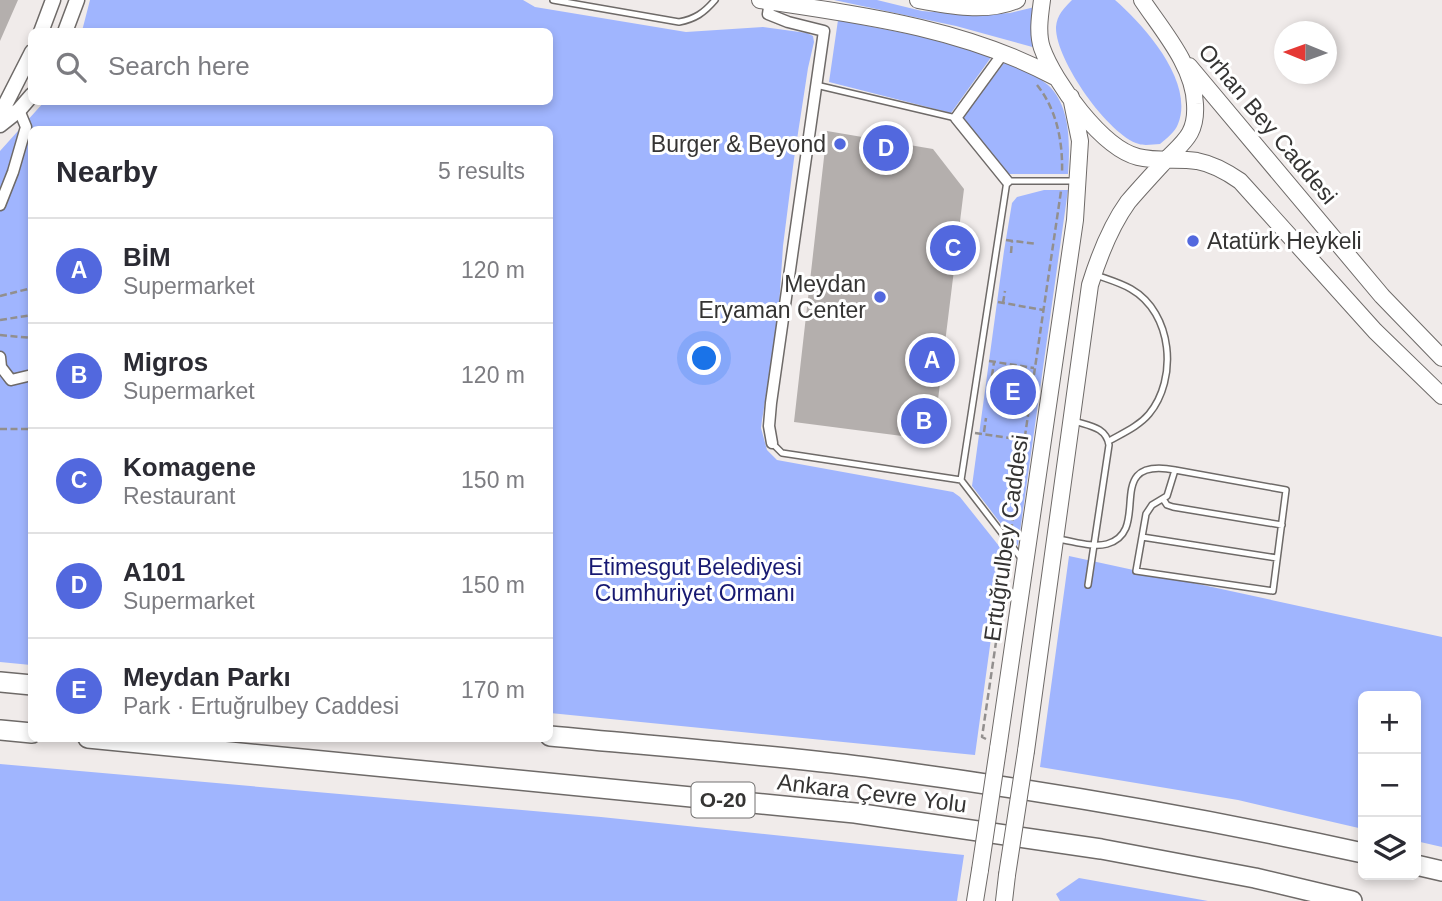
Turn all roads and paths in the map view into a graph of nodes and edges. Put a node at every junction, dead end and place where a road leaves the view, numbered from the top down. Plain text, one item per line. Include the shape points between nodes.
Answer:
1 (53, 0) edge
2 (77, 0) edge
3 (554, 0) edge
4 (715, 0) edge
5 (918, 0) edge
6 (1017, 0) edge
7 (1042, 0) edge
8 (1142, 0) edge
9 (765, 1) edge
10 (42, 28) edge
11 (66, 28) edge
12 (1172, 44) junction
13 (1004, 52) junction
14 (28, 58) edge
15 (1055, 77) junction
16 (1028, 78) dead end
17 (816, 85) junction
18 (1071, 97) junction
19 (3, 99) edge
20 (28, 100) edge
21 (19, 110) junction
22 (0, 115) edge
23 (956, 118) junction
24 (0, 125) edge
25 (1165, 161) junction
26 (1007, 181) junction
27 (1070, 181) junction
28 (0, 205) edge
29 (998, 239) junction
30 (1012, 241) junction
31 (1037, 244) dead end
32 (1011, 253) dead end
33 (1094, 274) junction
34 (28, 289) edge
35 (1005, 291) dead end
36 (0, 296) edge
37 (988, 301) junction
38 (1003, 303) junction
39 (1043, 310) junction
40 (28, 316) edge
41 (0, 320) edge
42 (0, 335) edge
43 (28, 339) edge
44 (0, 357) edge
45 (1442, 358) edge
46 (979, 359) junction
47 (994, 362) junction
48 (1034, 368) junction
49 (28, 375) edge
50 (992, 376) dead end
51 (1442, 396) edge
52 (986, 418) dead end
53 (1072, 420) junction
54 (0, 429) edge
55 (28, 429) edge
56 (968, 432) junction
57 (984, 434) junction
58 (1024, 440) junction
59 (1109, 441) junction
60 (772, 443) joint
61 (1175, 470) junction
62 (961, 480) junction
63 (1163, 499) junction
64 (1282, 524) junction
65 (1142, 537) junction
66 (1055, 539) junction
67 (1010, 544) junction
68 (1093, 545) junction
69 (1277, 558) junction
70 (1025, 563) junction
71 (1088, 585) dead end
72 (0, 682) edge
73 (28, 685) edge
74 (0, 730) edge
75 (28, 733) edge
76 (553, 736) edge
77 (129, 742) edge
78 (993, 745) junction
79 (1358, 852) edge
80 (1421, 866) edge
81 (1442, 871) edge
82 (975, 901) edge
83 (1004, 901) edge
84 (1352, 901) edge

1 - 10 street
2 - 11 street
3 - 4 lane via 678,22 692,20
5 - 6 main road via 962,7
7 - 15 main road via 1041,46
8 - 12 main road
9 - 13 main road via 920,28
9 - 17 street via 768,14 824,31
12 - 25 main road via 1195,103 1193,128 1185,143
12 - 45 main road, Orhan Bey Caddesi via 1373,286
13 - 15 main road
13 - 23 street
14 - 19 street
15 - 18 main road
16 - 27 path via 1052,111
17 - 23 lane
17 - 60 street via 771,403
18 - 25 main road via 1115,147
18 - 27 main road, Ertuğrulbey Caddesi via 1080,141
19 - 21 street
19 - 22 street
20 - 21 street
21 - 24 street
21 - 28 street via 26,127
23 - 26 street
25 - 33 main road via 1128,203
25 - 51 main road via 1198,161 1240,181 1375,331
26 - 27 lane
26 - 29 lane
27 - 39 path
27 - 70 main road, Ertuğrulbey Caddesi via 1075,220
29 - 30 path
29 - 37 lane
30 - 31 path
30 - 32 path
33 - 53 main road
33 - 59 lane via 1131,289 1146,302 1161,325 1168,358 1165,385 1155,406 1140,423
34 - 36 path
35 - 38 path
37 - 38 path
37 - 46 lane
38 - 39 path
39 - 48 path
40 - 41 path
42 - 43 path
44 - 49 street via 11,380
46 - 47 path
46 - 56 lane
47 - 48 path
47 - 50 path
48 - 58 path
52 - 57 path
53 - 59 lane via 1101,429
53 - 66 main road
54 - 55 path
56 - 57 path
56 - 62 lane
57 - 58 path
58 - 67 path
59 - 68 lane
60 - 62 lane via 782,453
61 - 63 lane
61 - 64 lane via 1286,490
61 - 68 lane via 1142,470 1134,483 1123,534
62 - 67 lane
63 - 64 lane via 1173,507
63 - 65 lane via 1146,514
64 - 69 lane
65 - 69 lane
65 - 69 lane via 1136,571 1273,591
66 - 68 lane
66 - 83 main road, bridge
67 - 70 lane
67 - 78 path via 982,737
68 - 71 lane
70 - 78 main road, Ertuğrulbey Caddesi
72 - 73 highway
74 - 75 highway
76 - 79 highway, Ankara Çevre Yolu / O-20 via 878,769 1067,796
77 - 84 highway, Ankara Çevre Yolu / O-20 via 855,813 1101,849 1255,877
78 - 82 main road, Ertuğrulbey Caddesi, bridge
80 - 81 highway

